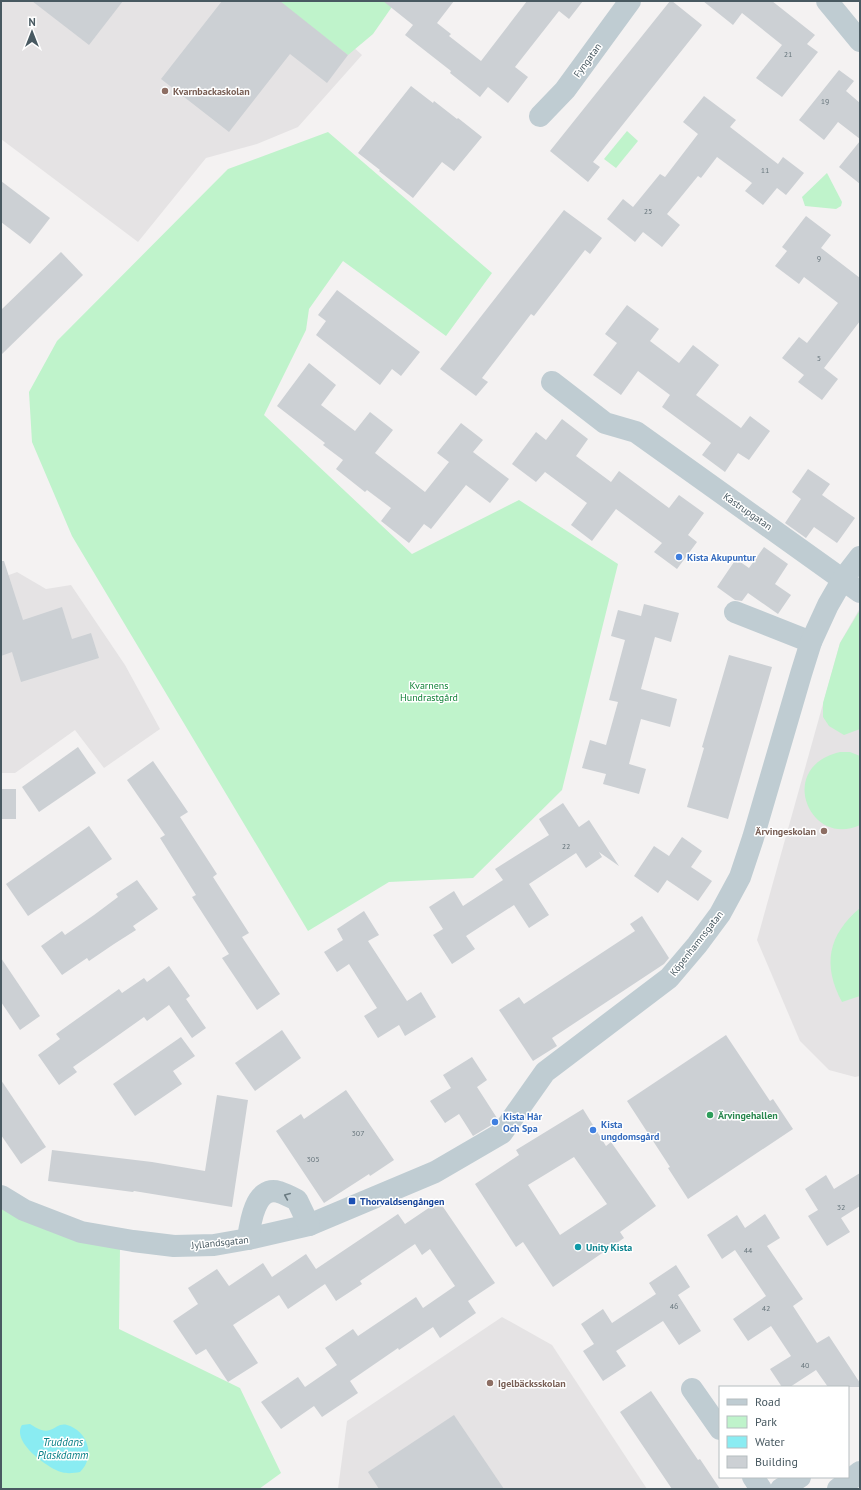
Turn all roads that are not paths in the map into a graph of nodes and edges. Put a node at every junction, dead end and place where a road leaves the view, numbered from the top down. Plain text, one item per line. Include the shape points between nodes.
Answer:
1 (630, 1) edge
2 (827, 1) edge
3 (860, 42) edge
4 (540, 116) dead end
5 (552, 382) dead end
6 (860, 557) edge
7 (852, 585) edge
8 (735, 612) dead end
9 (812, 642) junction
10 (435, 1172) joint
11 (1, 1196) edge
12 (309, 1225) junction
13 (248, 1240) junction
14 (692, 1389) dead end
15 (719, 1428) edge
16 (860, 1460) edge
17 (849, 1474) edge
18 (754, 1478) edge
19 (798, 1478) edge
20 (761, 1489) edge
21 (781, 1489) edge

1 - 4 street, Fyngatan via 566,90
2 - 3 street
5 - 7 street, Kastrupgatan via 605,423 636,432
6 - 7 street, Köpenhamnsgatan
7 - 9 street, Köpenhamnsgatan via 828,605
8 - 9 street
9 - 10 street, Köpenhamnsgatan via 740,877 720,914 669,978 545,1072 502,1133
10 - 12 street, Jyllandsgatan
11 - 13 street, Jyllandsgatan via 24,1210 81,1232 174,1246 214,1245
12 - 13 street, Jyllandsgatan
12 -> 13 street via 297,1200 278,1192 270,1192 260,1199 251,1217
14 - 15 street
16 - 17 street
18 - 20 street
19 - 21 street

